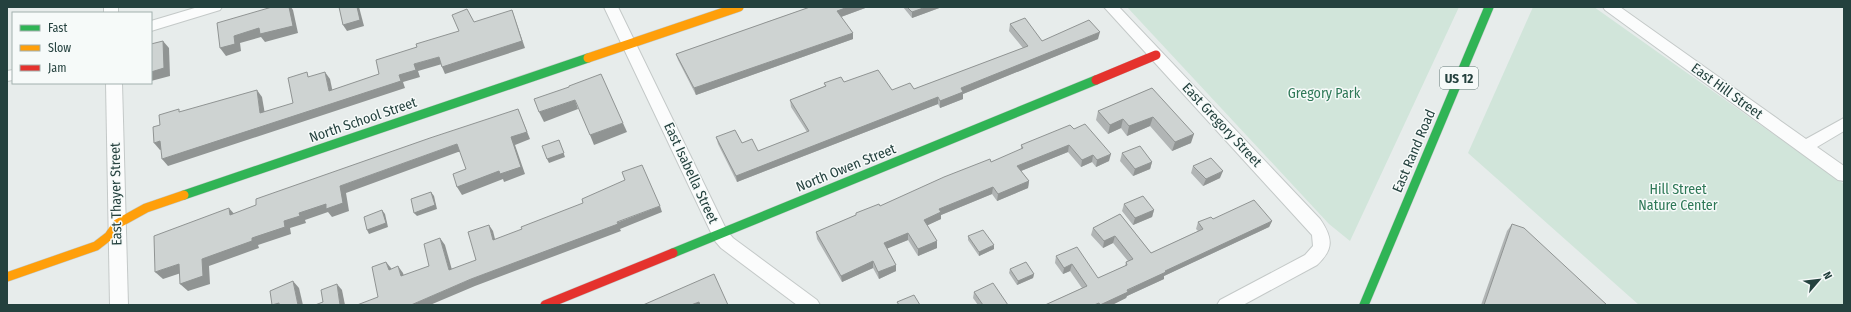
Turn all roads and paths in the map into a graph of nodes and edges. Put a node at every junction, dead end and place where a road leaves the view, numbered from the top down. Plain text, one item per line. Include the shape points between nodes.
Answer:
1 (215, 7) edge
2 (612, 7) edge
3 (739, 7) edge
4 (1111, 7) edge
5 (1489, 7) edge
6 (1610, 7) edge
7 (152, 26) edge
8 (630, 45) junction
9 (1156, 56) junction
10 (114, 84) edge
11 (1844, 124) edge
12 (1805, 147) junction
13 (1844, 175) edge
14 (117, 224) junction
15 (720, 233) junction
16 (7, 277) edge
17 (119, 305) edge
18 (545, 305) edge
19 (811, 305) edge
20 (1226, 305) edge
21 (1364, 305) edge

1 - 7 street
2 - 8 street, East Isabella Street
3 - 8 street, North School Street
4 - 9 street, East Gregory Street
5 - 21 street, East Rand Road / US 12
6 - 12 street, East Hill Street
8 - 14 street, North School Street via 146,208
8 - 15 street, East Isabella Street
9 - 15 street, North Owen Street
9 - 20 street, East Gregory Street via 1314,224 1323,243 1322,248 1311,260
10 - 14 street, East Thayer Street
11 - 12 street
12 - 13 street, East Hill Street
14 - 16 street, North School Street via 109,236 96,246
14 - 17 street, East Thayer Street
15 - 18 street, North Owen Street
15 - 19 street, East Isabella Street via 727,243

